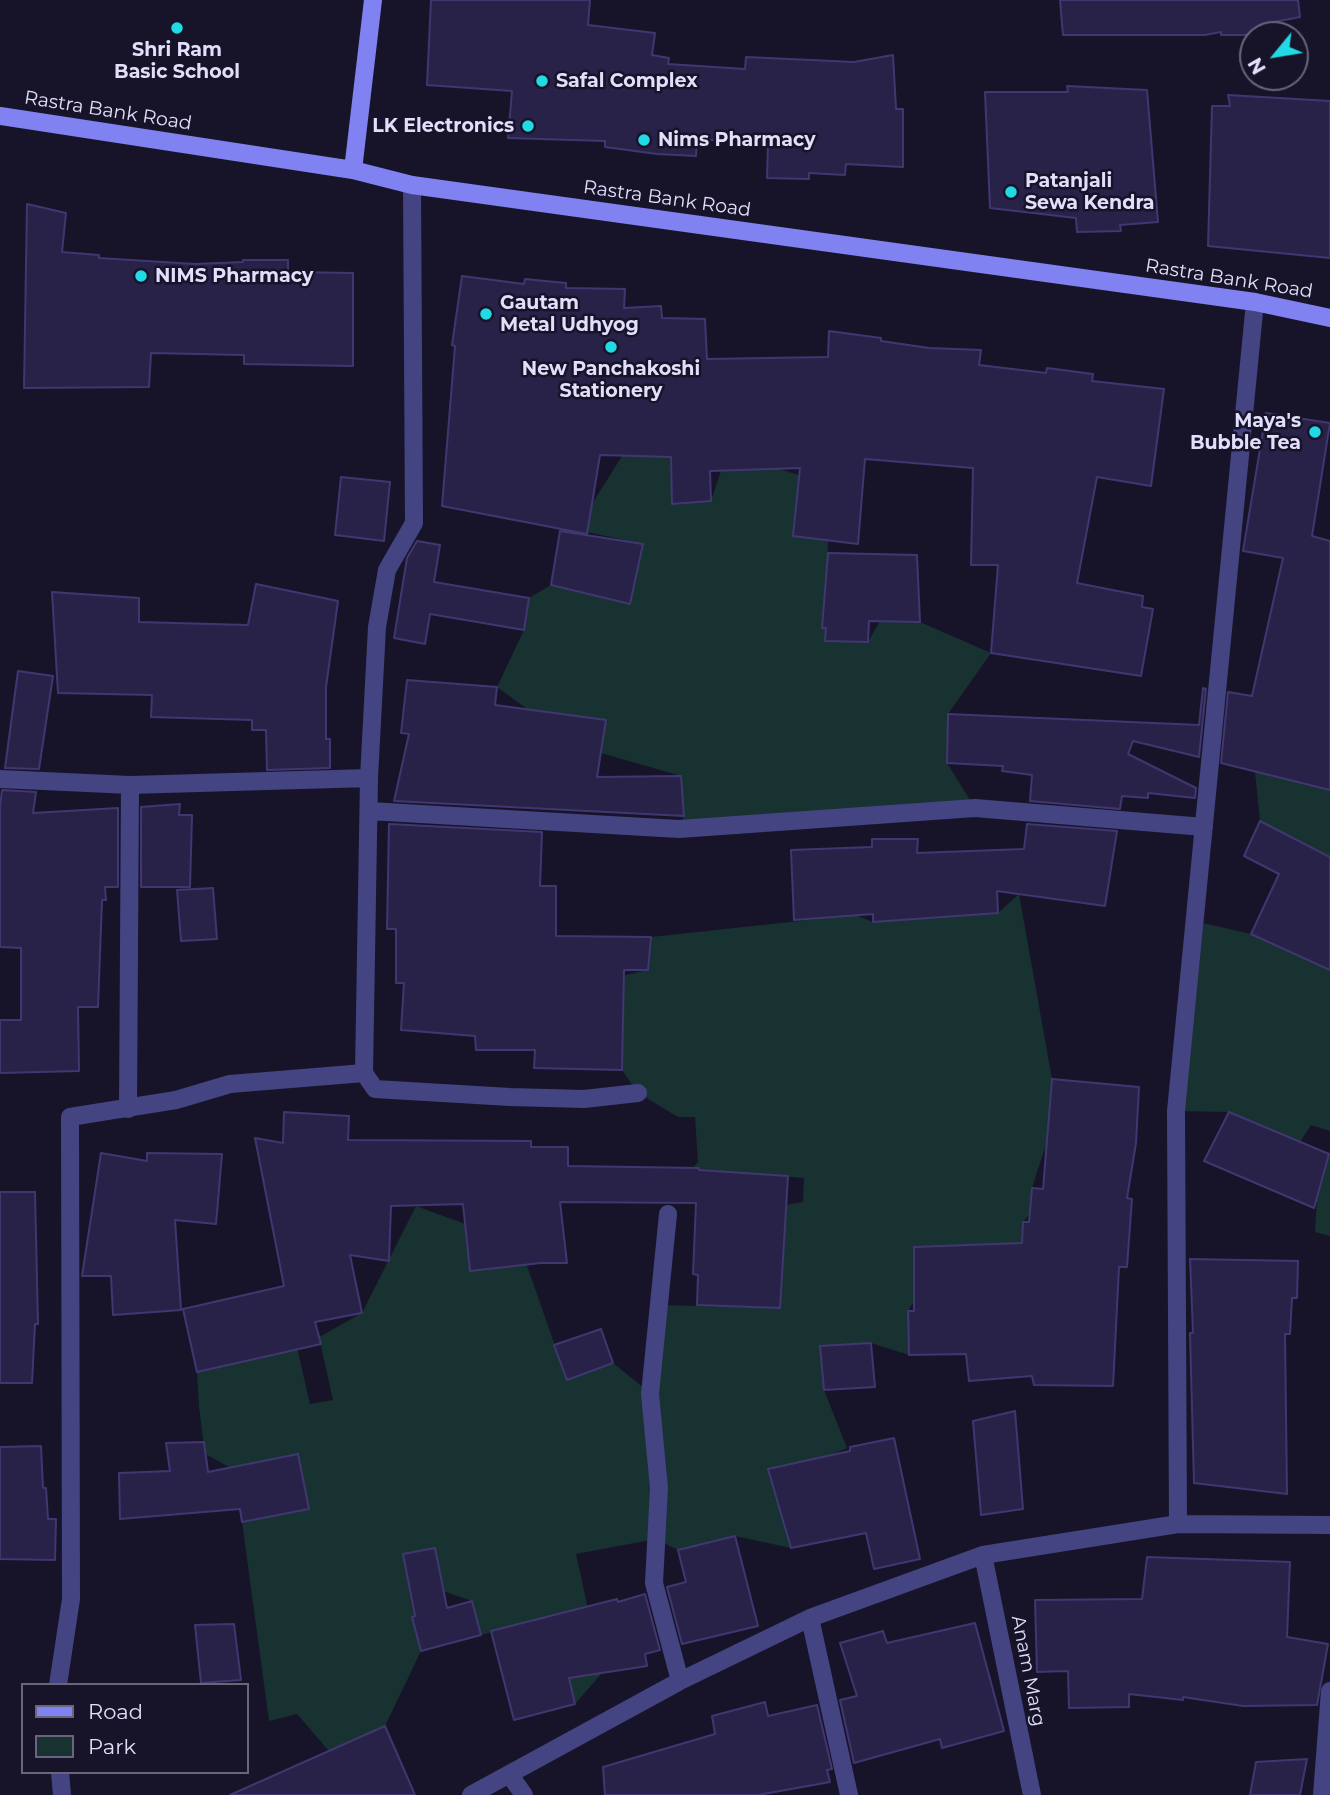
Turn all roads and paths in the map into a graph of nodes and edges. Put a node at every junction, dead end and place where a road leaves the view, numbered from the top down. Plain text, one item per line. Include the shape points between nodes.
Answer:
1 (373, 0) edge
2 (0, 116) edge
3 (353, 170) junction
4 (412, 185) junction
5 (1255, 302) junction
6 (1330, 317) edge
7 (369, 778) junction
8 (0, 779) edge
9 (130, 785) junction
10 (369, 811) junction
11 (1204, 827) junction
12 (364, 1073) junction
13 (638, 1093) dead end
14 (128, 1109) junction
15 (668, 1214) dead end
16 (1178, 1524) junction
17 (1330, 1525) edge
18 (983, 1555) junction
19 (810, 1618) junction
20 (680, 1681) junction
21 (58, 1683) edge
22 (1330, 1691) edge
23 (60, 1774) edge
24 (509, 1774) junction
25 (62, 1795) edge
26 (471, 1795) edge
27 (524, 1795) edge
28 (849, 1795) edge
29 (1032, 1795) edge
30 (1322, 1795) edge

1 - 3 main road
2 - 3 main road, Rastra Bank Road
3 - 4 main road, Rastra Bank Road
4 - 5 main road, Rastra Bank Road
4 - 7 street via 414,523 387,570 377,627
5 - 6 main road, Rastra Bank Road
5 - 11 street
7 - 9 street
7 - 10 street
8 - 9 street
9 - 14 street
10 - 11 street via 679,829 975,808
10 - 12 street
11 - 16 street via 1176,1111
12 - 13 street via 375,1089 584,1099
12 - 14 street via 230,1084
14 - 21 street via 70,1118 71,1599
15 - 20 street via 650,1394 659,1488 654,1583
16 - 17 street
16 - 18 street
18 - 19 street
18 - 29 street, Anam Marg
19 - 20 street
19 - 28 street
20 - 24 street
22 - 30 street
23 - 25 street
24 - 26 street
24 - 27 street

